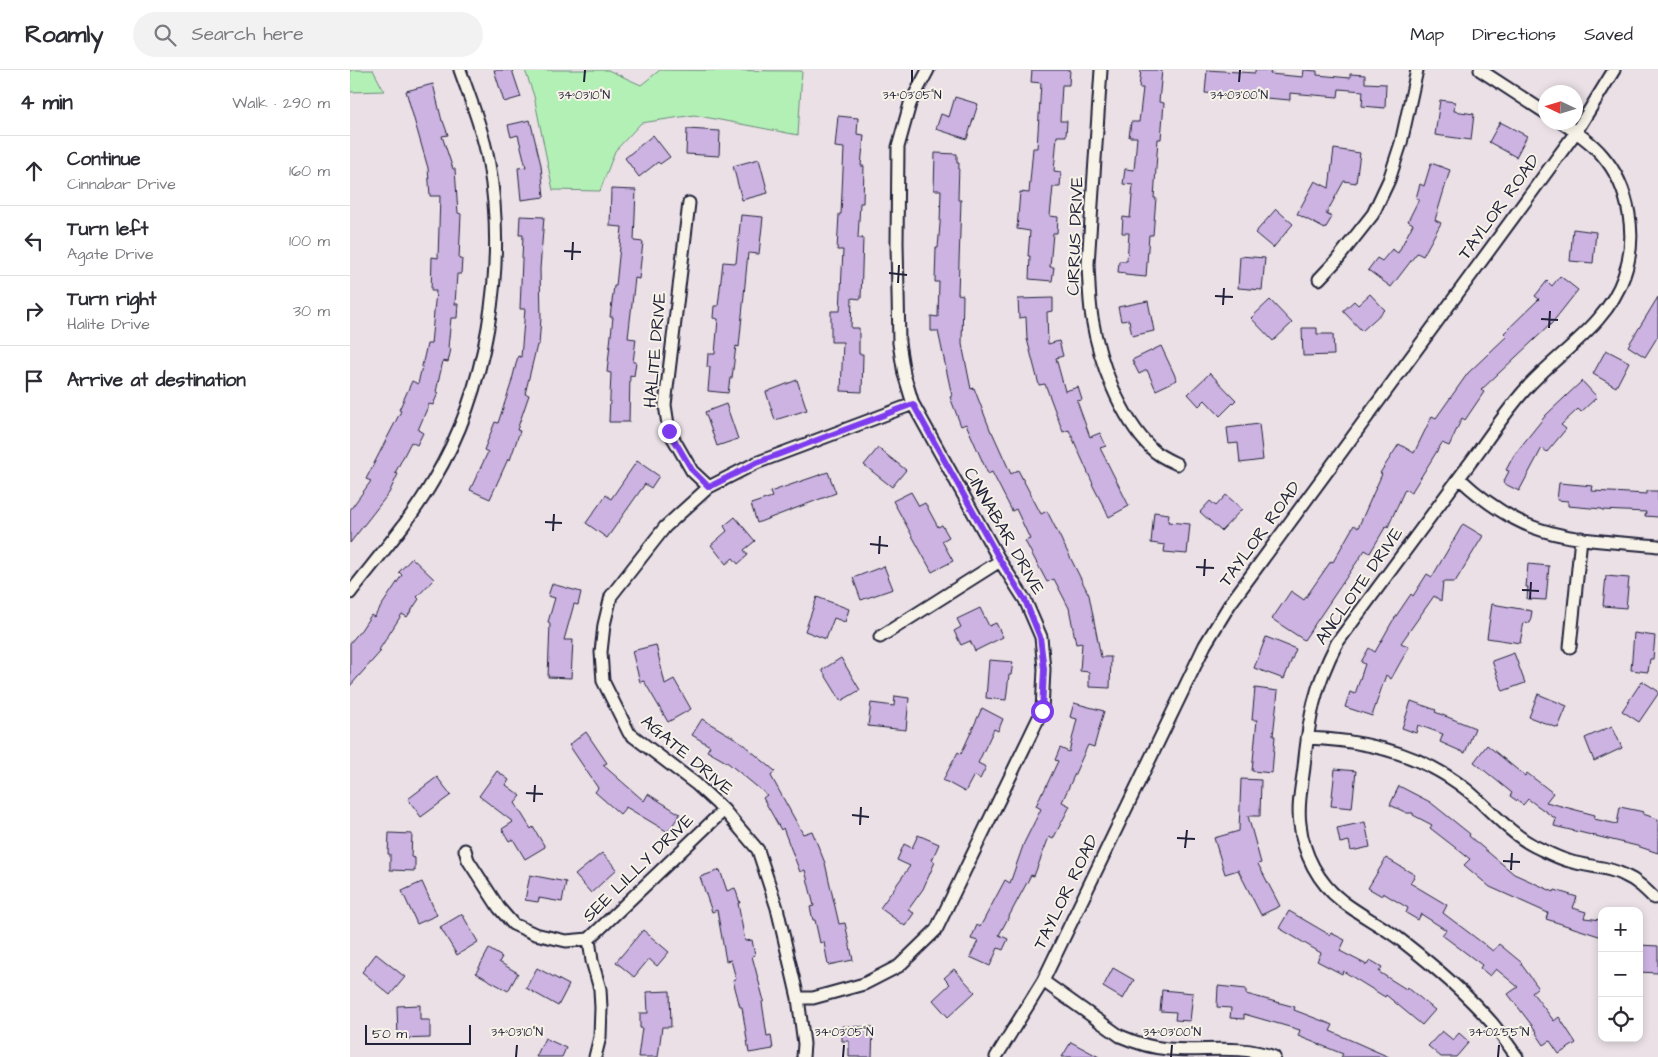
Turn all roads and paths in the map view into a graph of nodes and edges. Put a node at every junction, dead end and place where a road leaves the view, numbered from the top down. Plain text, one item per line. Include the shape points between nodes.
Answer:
1 (460, 70) edge
2 (928, 70) edge
3 (1101, 70) edge
4 (1417, 70) edge
5 (1480, 70) edge
6 (1614, 70) edge
7 (1538, 107) edge
8 (1573, 130) edge
9 (1576, 132) junction
10 (689, 203) dead end
11 (1319, 279) dead end
12 (913, 404) junction
13 (1176, 464) dead end
14 (1459, 478) junction
15 (709, 487) junction
16 (1581, 538) junction
17 (1658, 546) edge
18 (1000, 560) junction
19 (350, 593) edge
20 (880, 637) dead end
21 (1570, 647) dead end
22 (1306, 738) junction
23 (724, 810) junction
24 (464, 850) dead end
25 (1654, 898) dead end
26 (589, 939) junction
27 (1043, 980) junction
28 (798, 998) junction
29 (595, 1057) edge
30 (803, 1057) edge
31 (996, 1057) edge
32 (1274, 1057) edge
33 (1517, 1057) edge

1 - 19 street via 480,127 494,199 494,280 481,364 470,402 434,480 413,513
2 - 12 street, CINNABAR DRIVE via 910,104 898,147 899,343
3 - 13 street, CIRRUS DRIVE via 1088,264 1092,317 1107,372 1134,428 1152,450
4 - 11 street via 1401,143 1389,180 1373,214
5 - 7 street
6 - 9 street, TAYLOR ROAD
8 - 9 street
9 - 14 street, ANCLOTE DRIVE via 1603,156 1624,193 1631,234 1625,276 1602,316 1524,391
9 - 27 street, TAYLOR ROAD via 1230,604 1205,644
10 - 15 street, HALITE DRIVE via 665,405 669,431 692,470
12 - 15 street, AGATE DRIVE via 756,463
12 - 18 street, CINNABAR DRIVE
14 - 16 street via 1484,501 1516,520 1548,532
14 - 22 street, ANCLOTE DRIVE via 1337,643 1316,689
15 - 23 street, AGATE DRIVE via 665,526 611,596 601,652 603,681 629,733 696,784
16 - 17 street
16 - 21 street
18 - 20 street
18 - 28 street, CINNABAR DRIVE via 1025,600 1040,637 1044,669 1042,711 936,930 899,966 864,984 813,998
22 - 25 street via 1364,744 1418,761 1464,788 1505,826 1532,845 1568,861 1623,874
22 - 33 street, ANCLOTE DRIVE via 1300,823 1305,849 1318,876 1342,901 1400,940 1449,980 1492,1024
23 - 26 street, SEE LILLY DRIVE
23 - 28 street, AGATE DRIVE via 758,850 777,908
24 - 26 street, SEE LILLY DRIVE via 499,908 513,924 535,934 566,941
26 - 29 street via 602,1008
27 - 31 street, TAYLOR ROAD
27 - 32 street via 1131,1041 1167,1049 1236,1049
28 - 30 street, AGATE DRIVE

